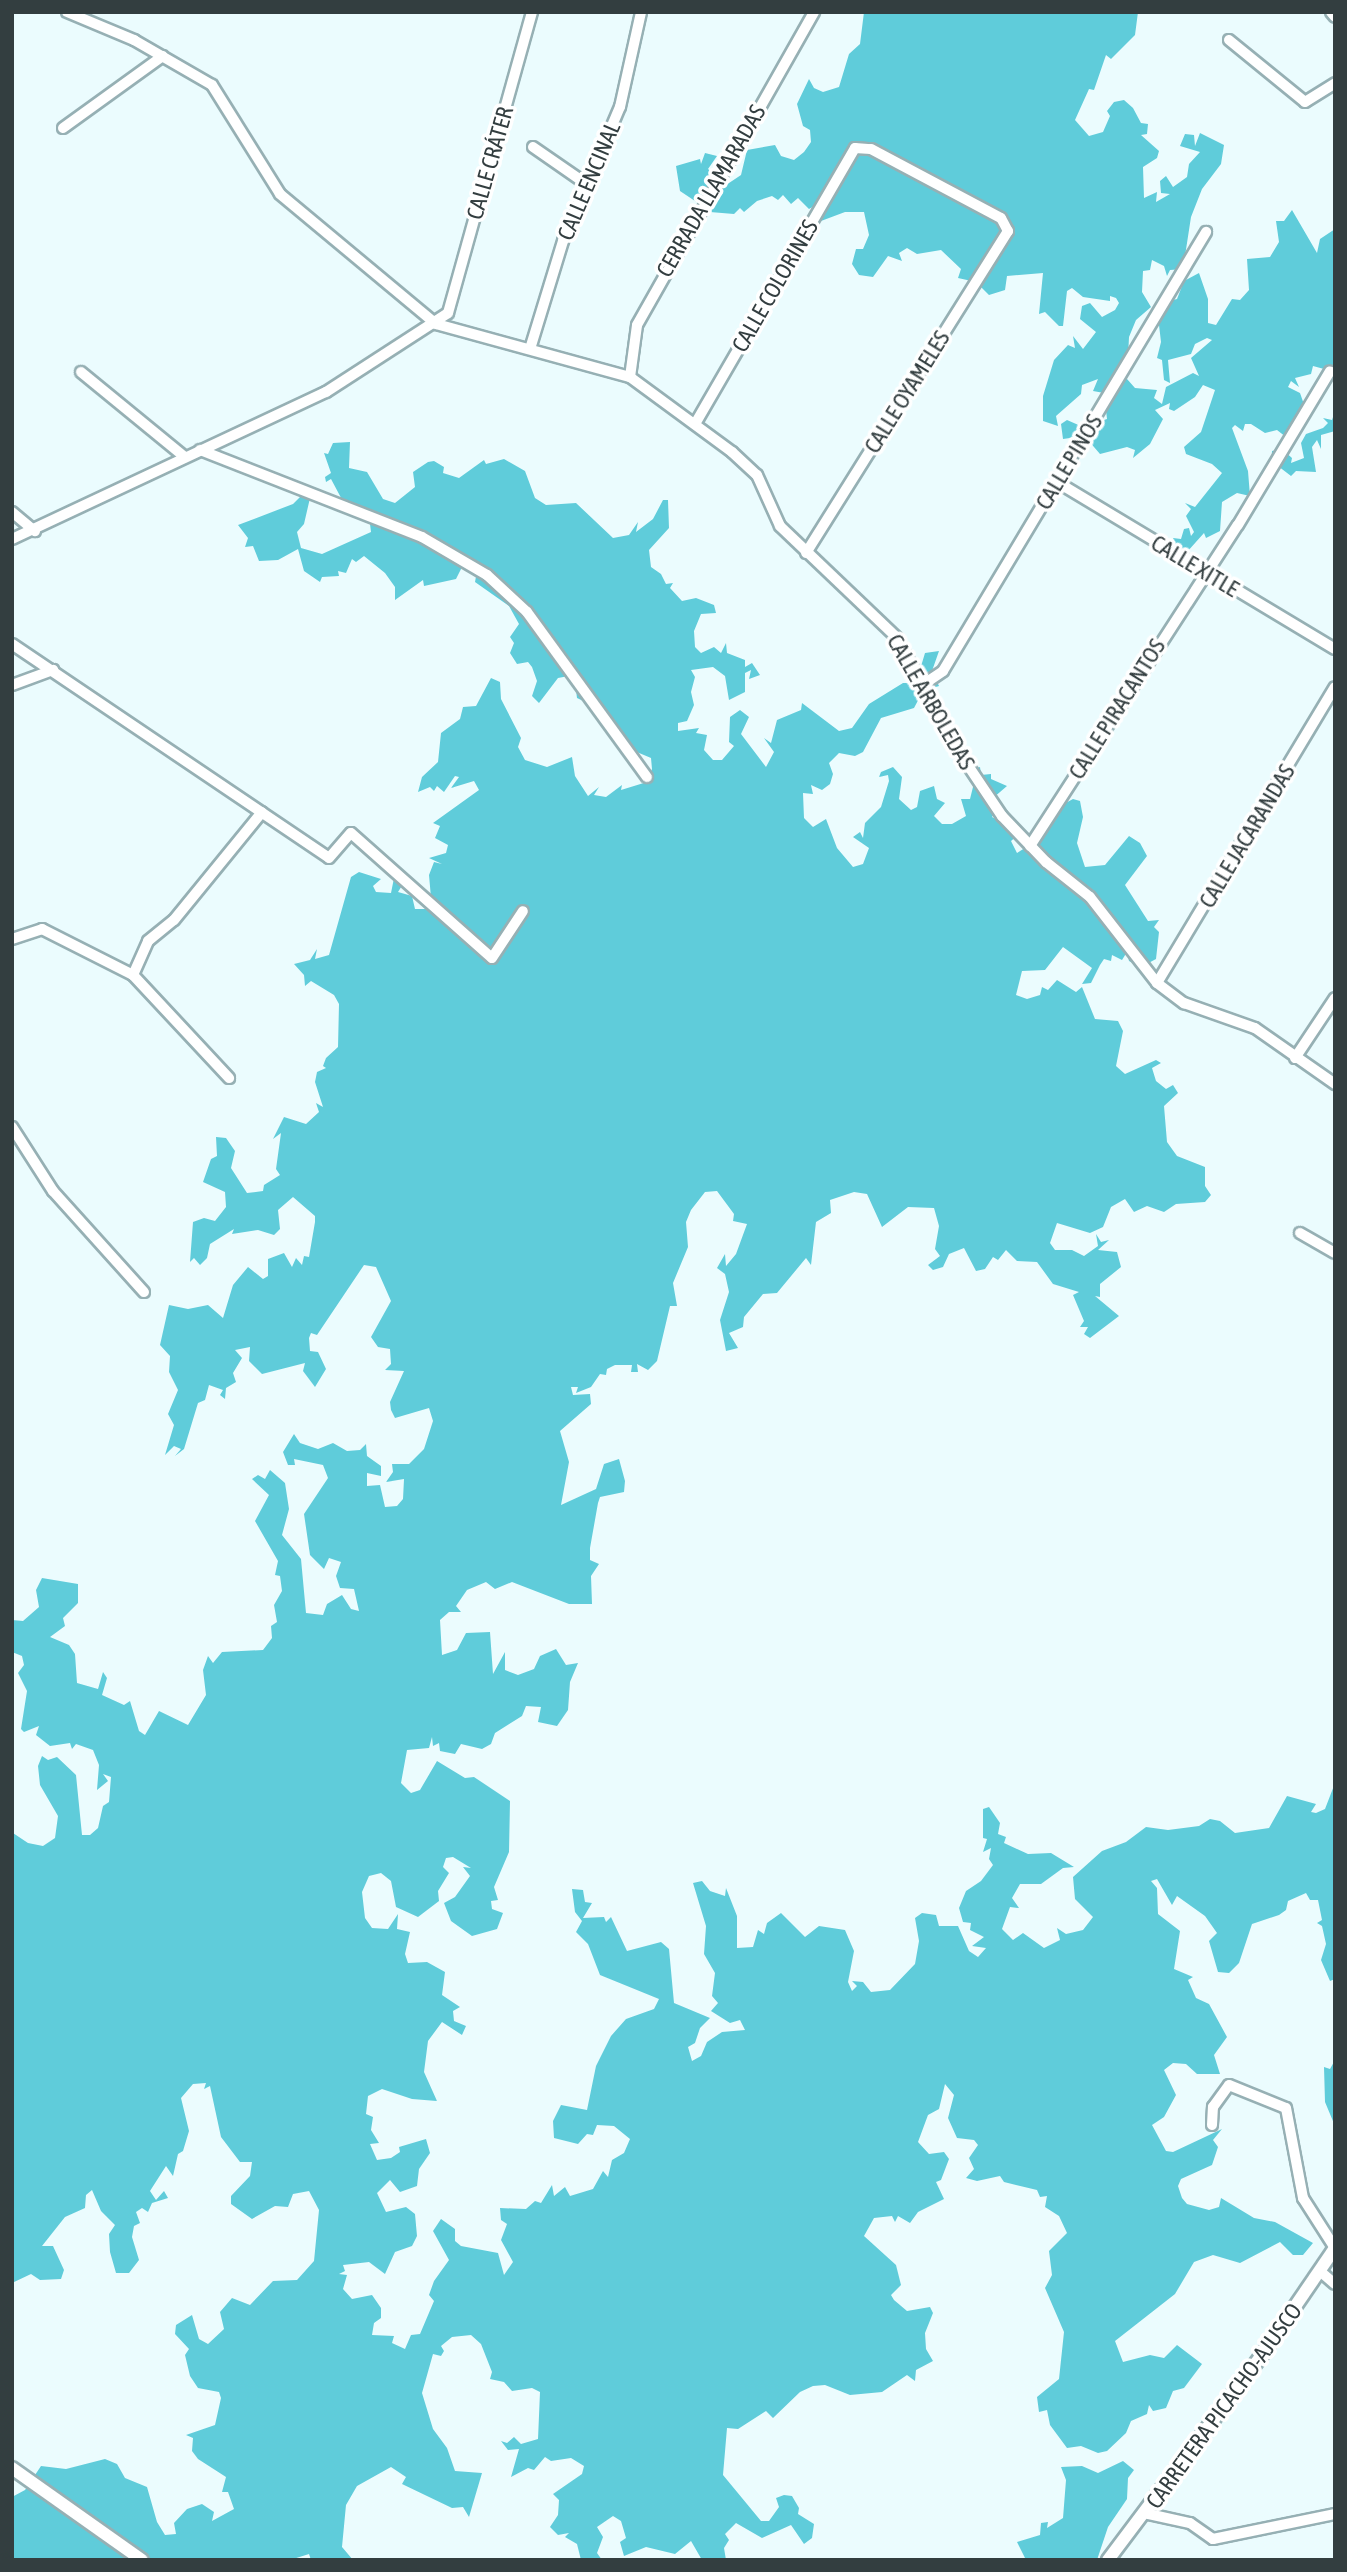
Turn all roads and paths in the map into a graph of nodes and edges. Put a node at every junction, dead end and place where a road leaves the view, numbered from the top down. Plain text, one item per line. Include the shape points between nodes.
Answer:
1 (67, 12) edge
2 (531, 12) edge
3 (641, 12) edge
4 (814, 12) edge
5 (1331, 12) edge
6 (1335, 17) edge
7 (1229, 40) dead end
8 (163, 56) junction
9 (1335, 83) edge
10 (63, 128) dead end
11 (533, 147) dead end
12 (855, 148) joint
13 (584, 183) junction
14 (1206, 232) dead end
15 (436, 324) junction
16 (530, 349) junction
17 (1330, 371) dead end
18 (81, 372) dead end
19 (630, 377) junction
20 (695, 424) junction
21 (200, 450) junction
22 (185, 457) junction
23 (1057, 482) junction
24 (12, 512) edge
25 (35, 531) junction
26 (12, 539) edge
27 (806, 553) junction
28 (1204, 572) junction
29 (12, 644) edge
30 (1335, 649) edge
31 (53, 670) junction
32 (924, 684) junction
33 (12, 685) edge
34 (1335, 687) edge
35 (647, 777) dead end
36 (262, 812) junction
37 (1030, 846) junction
38 (523, 911) dead end
39 (12, 939) edge
40 (133, 975) junction
41 (1157, 984) junction
42 (1335, 998) edge
43 (1295, 1058) junction
44 (229, 1078) dead end
45 (1335, 1084) edge
46 (12, 1127) edge
47 (1300, 1233) dead end
48 (1335, 1253) edge
49 (144, 1292) dead end
50 (1212, 2125) dead end
51 (1335, 2248) edge
52 (1321, 2272) junction
53 (1335, 2284) edge
54 (12, 2468) edge
55 (1144, 2513) junction
56 (1335, 2514) edge
57 (142, 2560) edge
58 (1108, 2560) edge

1 - 8 street
2 - 15 street, CALLE CRÁTER via 448,313
3 - 13 street, CALLE ENCINAL via 620,107
4 - 19 street, CERRADA LLAMARADAS via 643,314
5 - 6 street
7 - 9 street via 1305,102
8 - 10 street
8 - 15 street via 212,85 280,194
11 - 13 street
12 - 20 street, CALLE COLORINES
12 - 27 street, CALLE OYAMELES via 871,149 1001,218 1008,231
13 - 16 street, CALLE ENCINAL via 546,287
14 - 23 street, CALLE PINOS
15 - 16 street, CALLE ARBOLEDAS
15 - 21 street via 326,392
16 - 19 street, CALLE ARBOLEDAS
17 - 28 street, CALLE PIRACANTOS via 1238,525
18 - 22 street
19 - 20 street, CALLE ARBOLEDAS
20 - 27 street, CALLE ARBOLEDAS via 757,475 780,526
21 - 22 street
21 - 35 street via 422,537 487,575 527,612
22 - 25 street
23 - 28 street, CALLE XITLE
23 - 32 street, CALLE PINOS via 943,671
24 - 25 street
25 - 26 street
27 - 32 street, CALLE ARBOLEDAS via 878,616
28 - 30 street, CALLE XITLE
28 - 37 street, CALLE PIRACANTOS
29 - 31 street
31 - 33 street
31 - 36 street
32 - 37 street, CALLE ARBOLEDAS via 963,758 1002,816
34 - 41 street, CALLE JACARANDAS
36 - 38 street via 329,858 351,833 492,958
36 - 40 street via 174,920 148,941
37 - 41 street, CALLE ARBOLEDAS via 1090,897
39 - 40 street via 42,929
40 - 44 street
41 - 43 street, CALLE ARBOLEDAS via 1184,1003 1238,1018
42 - 43 street
43 - 45 street, CALLE ARBOLEDAS
46 - 49 street via 53,1191
47 - 48 street
50 - 51 street via 1213,2108 1228,2085 1286,2108 1303,2198
51 - 52 main road, CARRETERA PICACHO-AJUSCO
52 - 53 street
52 - 55 main road, CARRETERA PICACHO-AJUSCO
54 - 57 main road
55 - 56 street via 1190,2523 1213,2539
55 - 58 main road, CARRETERA PICACHO-AJUSCO

